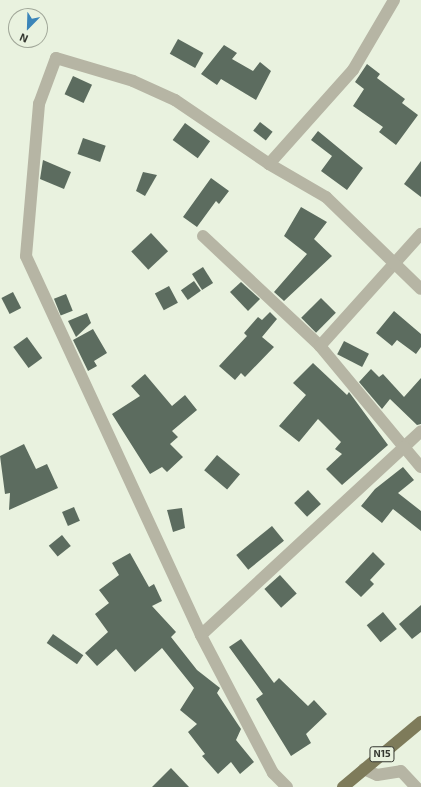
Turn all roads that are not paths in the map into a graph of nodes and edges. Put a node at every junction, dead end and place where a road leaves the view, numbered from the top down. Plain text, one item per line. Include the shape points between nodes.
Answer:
1 (394, 0) edge
2 (269, 164) junction
3 (421, 234) edge
4 (203, 236) dead end
5 (394, 264) junction
6 (421, 289) edge
7 (320, 346) junction
8 (421, 431) edge
9 (404, 447) junction
10 (421, 467) edge
11 (201, 635) junction
12 (421, 722) edge
13 (364, 769) junction
14 (287, 787) edge
15 (343, 787) edge
16 (416, 787) edge

1 - 2 street via 348,75
2 - 5 street via 326,197 352,219
2 - 11 street via 175,100 133,81 56,58 39,104 26,256
3 - 5 street
4 - 7 street
5 - 6 street
5 - 7 street
7 - 9 street
8 - 9 street
9 - 10 street
9 - 11 street
11 - 14 street via 273,773
12 - 13 highway, N15
13 - 15 highway, N15
13 - 16 street via 377,774 400,771

